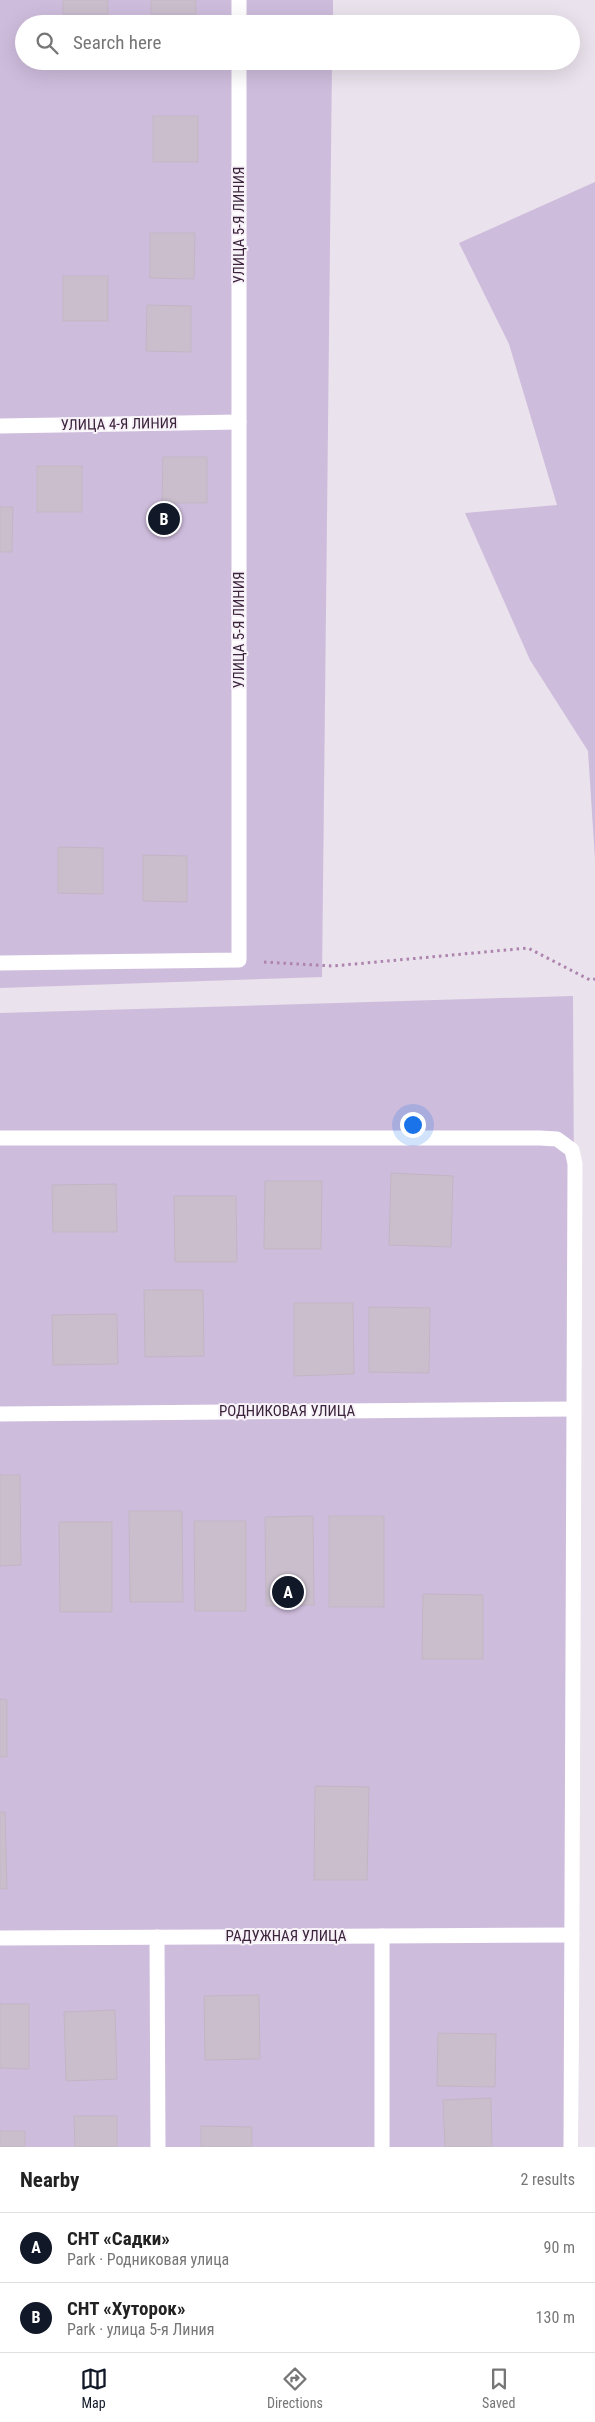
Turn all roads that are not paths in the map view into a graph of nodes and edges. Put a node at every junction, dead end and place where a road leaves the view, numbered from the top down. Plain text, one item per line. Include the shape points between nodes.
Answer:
1 (239, 0) edge
2 (239, 15) edge
3 (239, 70) edge
4 (239, 422) junction
5 (0, 426) edge
6 (0, 963) edge
7 (0, 1138) edge
8 (574, 1409) junction
9 (0, 1414) edge
10 (572, 1934) junction
11 (382, 1936) junction
12 (158, 1937) junction
13 (0, 1938) edge
14 (158, 2147) edge
15 (382, 2147) edge
16 (571, 2147) edge

1 - 2 street
3 - 4 street, УЛИЦА 5-Я ЛИНИЯ
4 - 5 street, УЛИЦА 4-Я ЛИНИЯ
4 - 6 street, УЛИЦА 5-Я ЛИНИЯ via 239,960
7 - 8 street via 557,1139 572,1150 575,1164
8 - 9 street, РОДНИКОВАЯ УЛИЦА
8 - 10 street
10 - 11 street, РАДУЖНАЯ УЛИЦА
10 - 16 street
11 - 12 street, РАДУЖНАЯ УЛИЦА
11 - 15 street
12 - 13 street, РАДУЖНАЯ УЛИЦА
12 - 14 street

